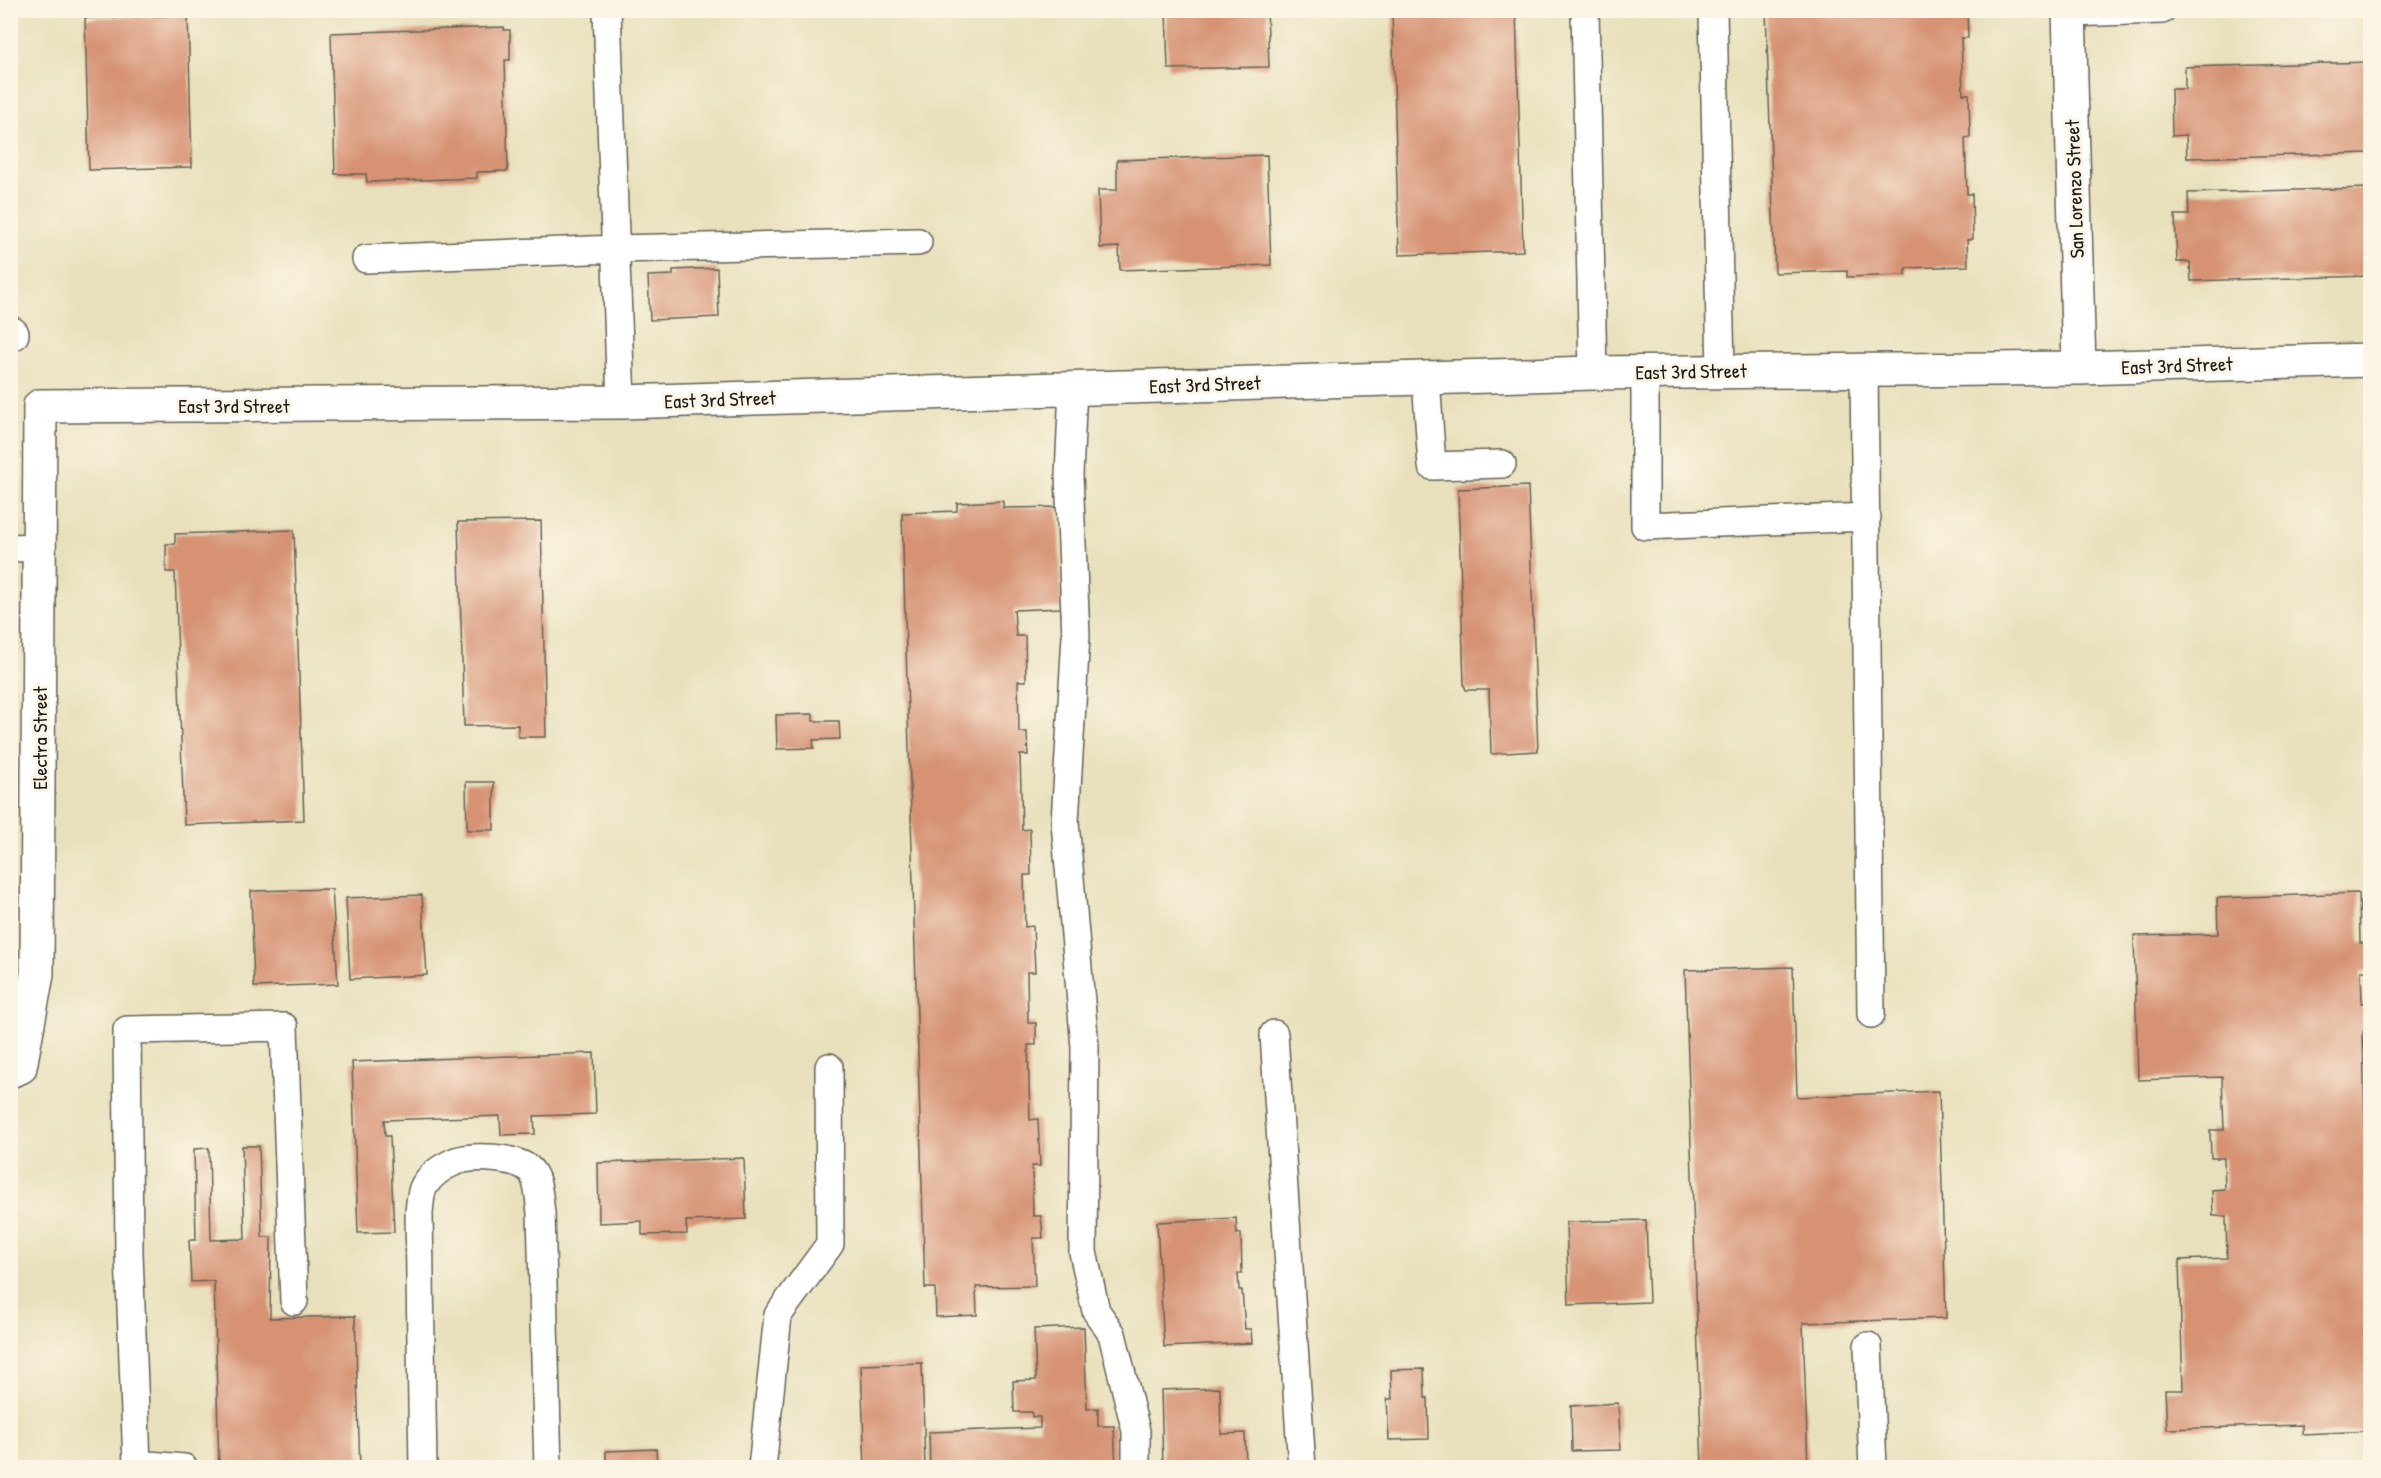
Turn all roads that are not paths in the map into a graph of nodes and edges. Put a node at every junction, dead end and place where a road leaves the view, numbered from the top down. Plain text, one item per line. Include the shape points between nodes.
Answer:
1 (608, 10) edge
2 (1586, 10) edge
3 (1713, 10) edge
4 (2162, 10) edge
5 (2069, 12) edge
6 (918, 242) dead end
7 (615, 249) junction
8 (366, 260) dead end
9 (2370, 360) edge
10 (2079, 368) junction
11 (1864, 370) junction
12 (1721, 371) junction
13 (1645, 372) junction
14 (1593, 373) junction
15 (1426, 378) junction
16 (1073, 388) junction
17 (621, 402) junction
18 (40, 406) joint
19 (1502, 464) dead end
20 (1867, 517) junction
21 (25, 548) edge
22 (1871, 1014) dead end
23 (1274, 1034) dead end
24 (829, 1067) dead end
25 (15, 1069) edge
26 (294, 1301) dead end
27 (1868, 1346) dead end
28 (184, 1467) edge
29 (423, 1467) edge
30 (548, 1467) edge
31 (762, 1467) edge
32 (1136, 1467) edge
33 (1302, 1467) edge
34 (1874, 1467) edge

1 - 7 lane
2 - 14 lane
3 - 12 lane
4 - 5 lane
5 - 10 street, San Lorenzo Street
6 - 7 lane
7 - 8 lane
7 - 17 lane
9 - 10 street, East 3rd Street
10 - 11 street, East 3rd Street
11 - 12 street, East 3rd Street
11 - 20 lane
12 - 13 street, East 3rd Street
13 - 14 street, East 3rd Street
13 - 20 lane via 1645,526
14 - 15 street, East 3rd Street
15 - 16 street, East 3rd Street
15 - 19 lane via 1432,466
16 - 17 street, East 3rd Street
16 - 32 lane via 1070,475 1076,636 1065,822 1085,1047 1083,1251 1096,1311 1112,1334 1136,1431
17 - 18 street, East 3rd Street
18 - 21 street, Electra Street
20 - 22 lane
21 - 25 street, Electra Street via 37,974
23 - 33 lane
24 - 31 lane via 831,1244 778,1315
26 - 28 lane via 284,1027 127,1030 129,1254 137,1464
27 - 34 lane
29 - 30 lane via 418,1213 423,1187 440,1168 459,1160 492,1158 514,1160 530,1169 538,1187

